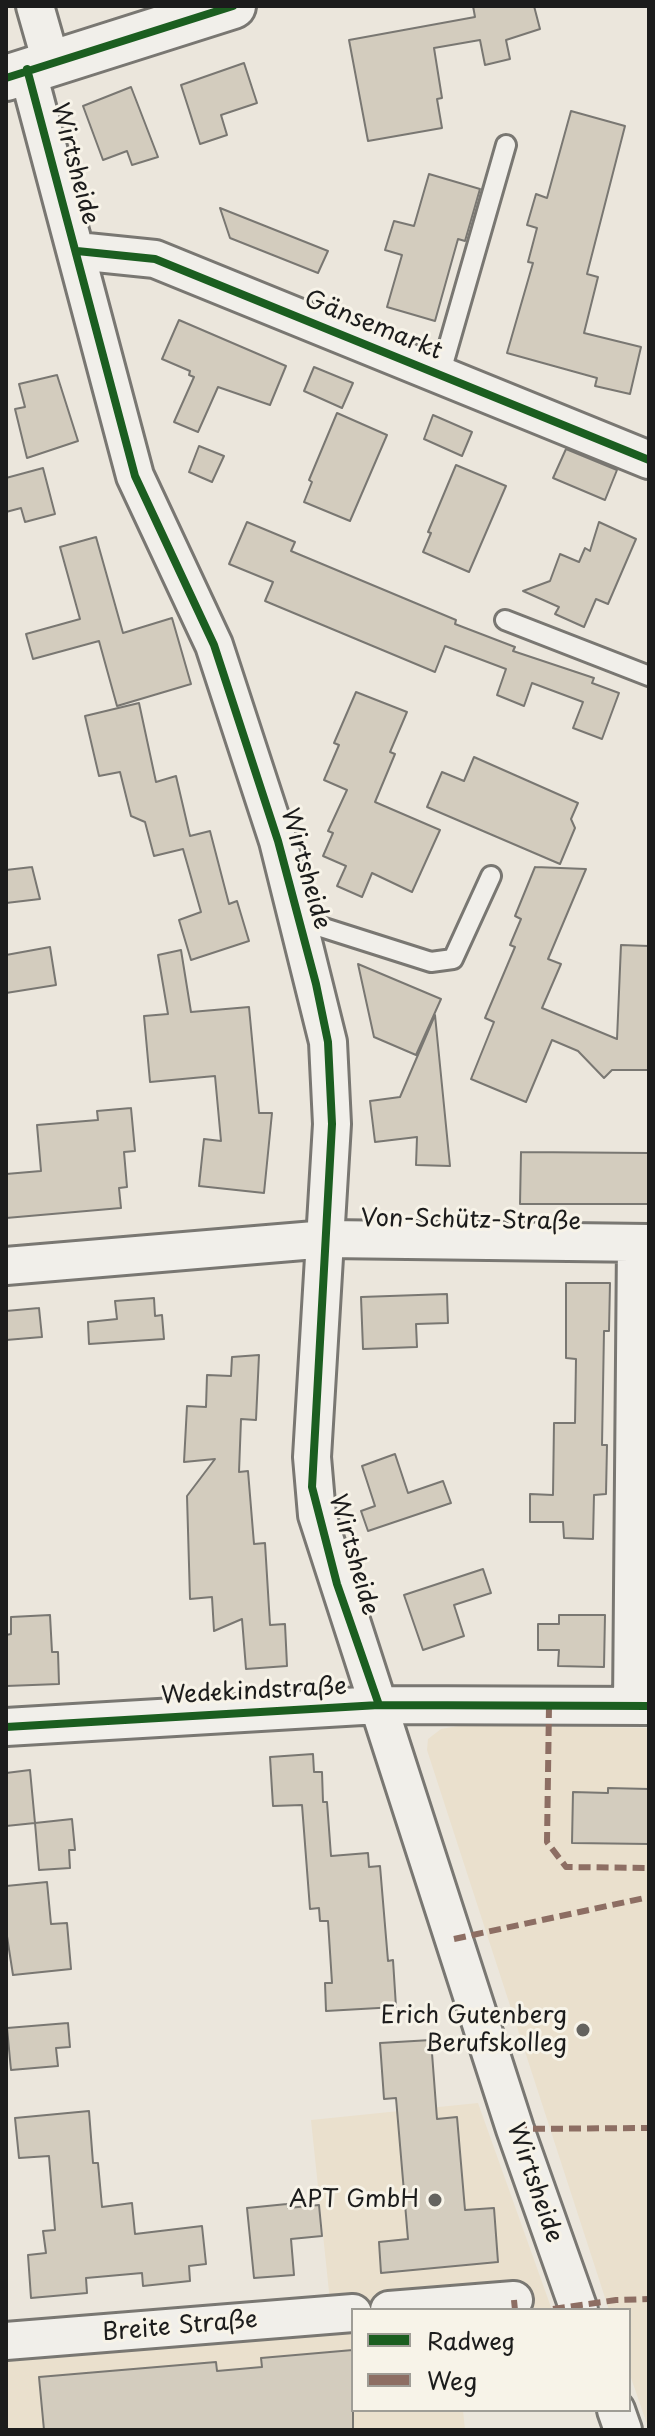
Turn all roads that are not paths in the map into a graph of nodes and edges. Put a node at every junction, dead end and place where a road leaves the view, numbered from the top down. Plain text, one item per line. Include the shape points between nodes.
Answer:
1 (35, 6) edge
2 (233, 6) edge
3 (28, 69) edge
4 (506, 145) dead end
5 (77, 251) junction
6 (440, 375) junction
7 (649, 460) edge
8 (505, 620) dead end
9 (649, 676) edge
10 (491, 876) dead end
11 (299, 920) junction
12 (327, 1239) junction
13 (642, 1243) edge
14 (6, 1266) edge
15 (379, 1705) junction
16 (640, 1706) edge
17 (6, 1727) edge
18 (514, 2300) dead end
19 (414, 2308) edge
20 (578, 2308) edge
21 (351, 2313) edge
22 (6, 2341) edge

1 - 3 street, Wirtsheide
2 - 3 street
3 - 5 street, Wirtsheide
4 - 6 lane
5 - 6 street, Gänsemarkt via 155,259
5 - 11 street, Wirtsheide via 135,476 214,645
6 - 7 street, Gänsemarkt
8 - 9 lane
10 - 11 lane via 453,959 431,962
11 - 12 street, Wirtsheide via 328,1042 332,1124
12 - 13 street, Von-Schütz-Straße
12 - 14 street, Von-Schütz-Straße
12 - 15 street, Wirtsheide via 312,1487 337,1584
13 - 16 street
15 - 16 street, Wedekindstraße
15 - 17 street, Wedekindstraße
15 - 20 street, Wirtsheide
18 - 19 street
21 - 22 street, Breite Straße

